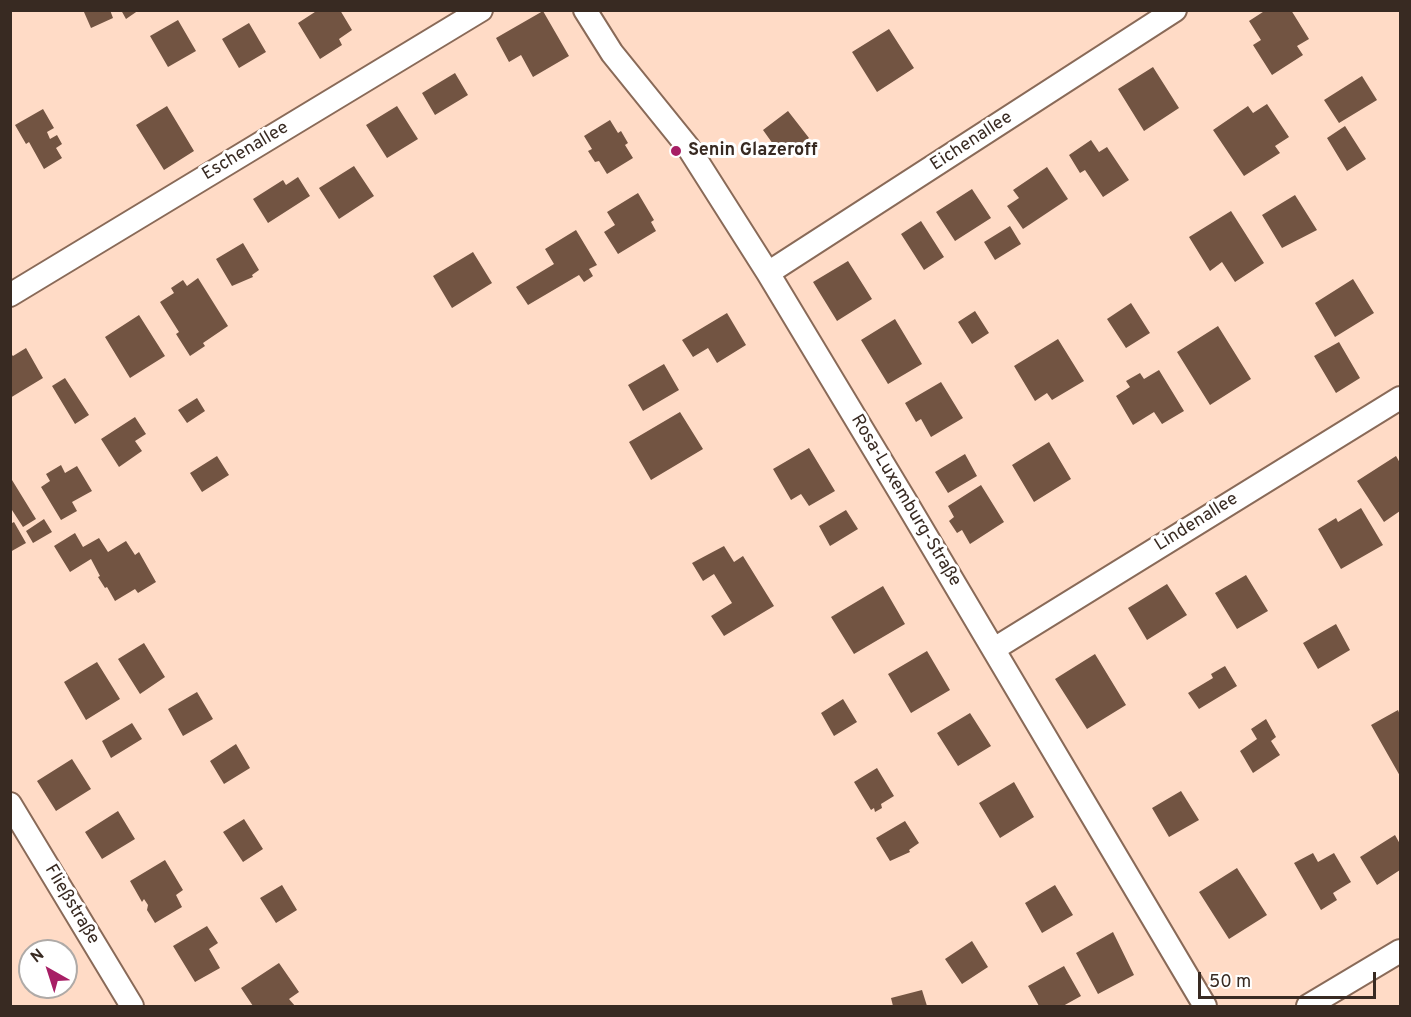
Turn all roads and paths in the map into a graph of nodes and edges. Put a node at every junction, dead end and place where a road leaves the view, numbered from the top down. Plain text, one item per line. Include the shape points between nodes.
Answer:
1 (482, 10) edge
2 (585, 10) edge
3 (1176, 10) edge
4 (768, 273) junction
5 (10, 295) edge
6 (1401, 398) edge
7 (994, 649) junction
8 (10, 804) edge
9 (1401, 951) edge
10 (132, 1006) edge
11 (1203, 1006) edge
12 (1308, 1006) edge

1 - 5 street, Eschenallee
2 - 4 street, Rosa-Luxemburg-Straße via 612,53 688,147
3 - 4 street, Eichenallee
4 - 7 street, Rosa-Luxemburg-Straße
6 - 7 street, Lindenallee
7 - 11 street, Rosa-Luxemburg-Straße
8 - 10 street, Fließstraße
9 - 12 street

